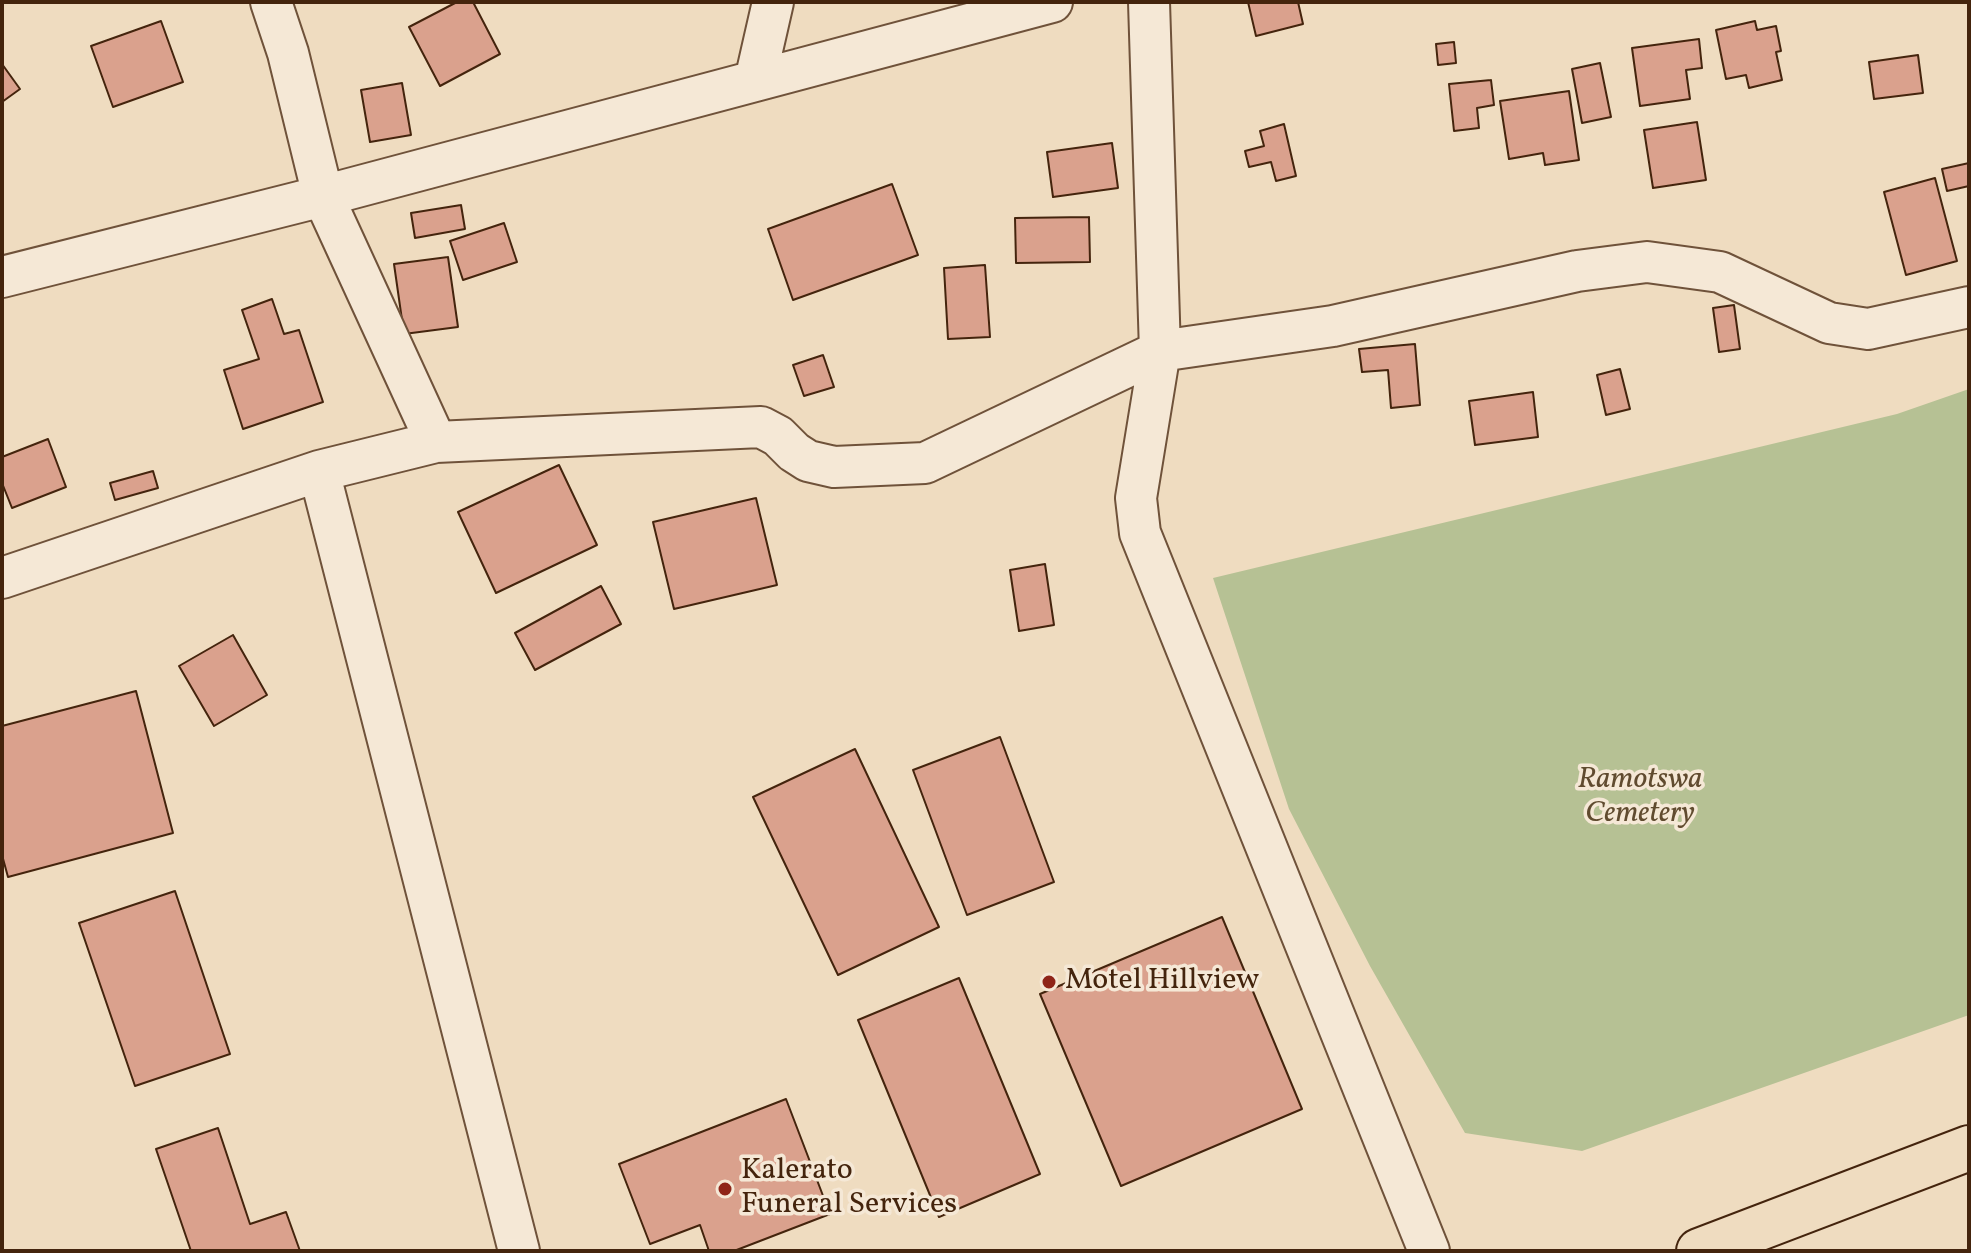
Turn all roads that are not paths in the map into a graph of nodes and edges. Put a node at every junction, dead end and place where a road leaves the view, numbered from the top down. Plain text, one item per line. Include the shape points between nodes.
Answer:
1 (271, 2) edge
2 (773, 2) edge
3 (1052, 2) edge
4 (1149, 2) edge
5 (755, 81) junction
6 (323, 196) junction
7 (2, 277) edge
8 (1969, 307) edge
9 (1160, 351) junction
10 (436, 442) junction
11 (319, 471) junction
12 (2, 578) edge
13 (1969, 1148) edge
14 (519, 1251) edge
15 (1429, 1251) edge
16 (1699, 1251) edge

1 - 6 street
2 - 5 street
3 - 5 street
4 - 9 street
5 - 6 street
6 - 7 street
6 - 10 street
8 - 9 street via 1868,329 1829,323 1720,272 1647,262 1577,271 1333,326
9 - 10 street via 925,463 834,467 808,461 761,427
9 - 15 street via 1136,498 1140,533
10 - 11 street
11 - 12 street
11 - 14 street
13 - 16 main road

